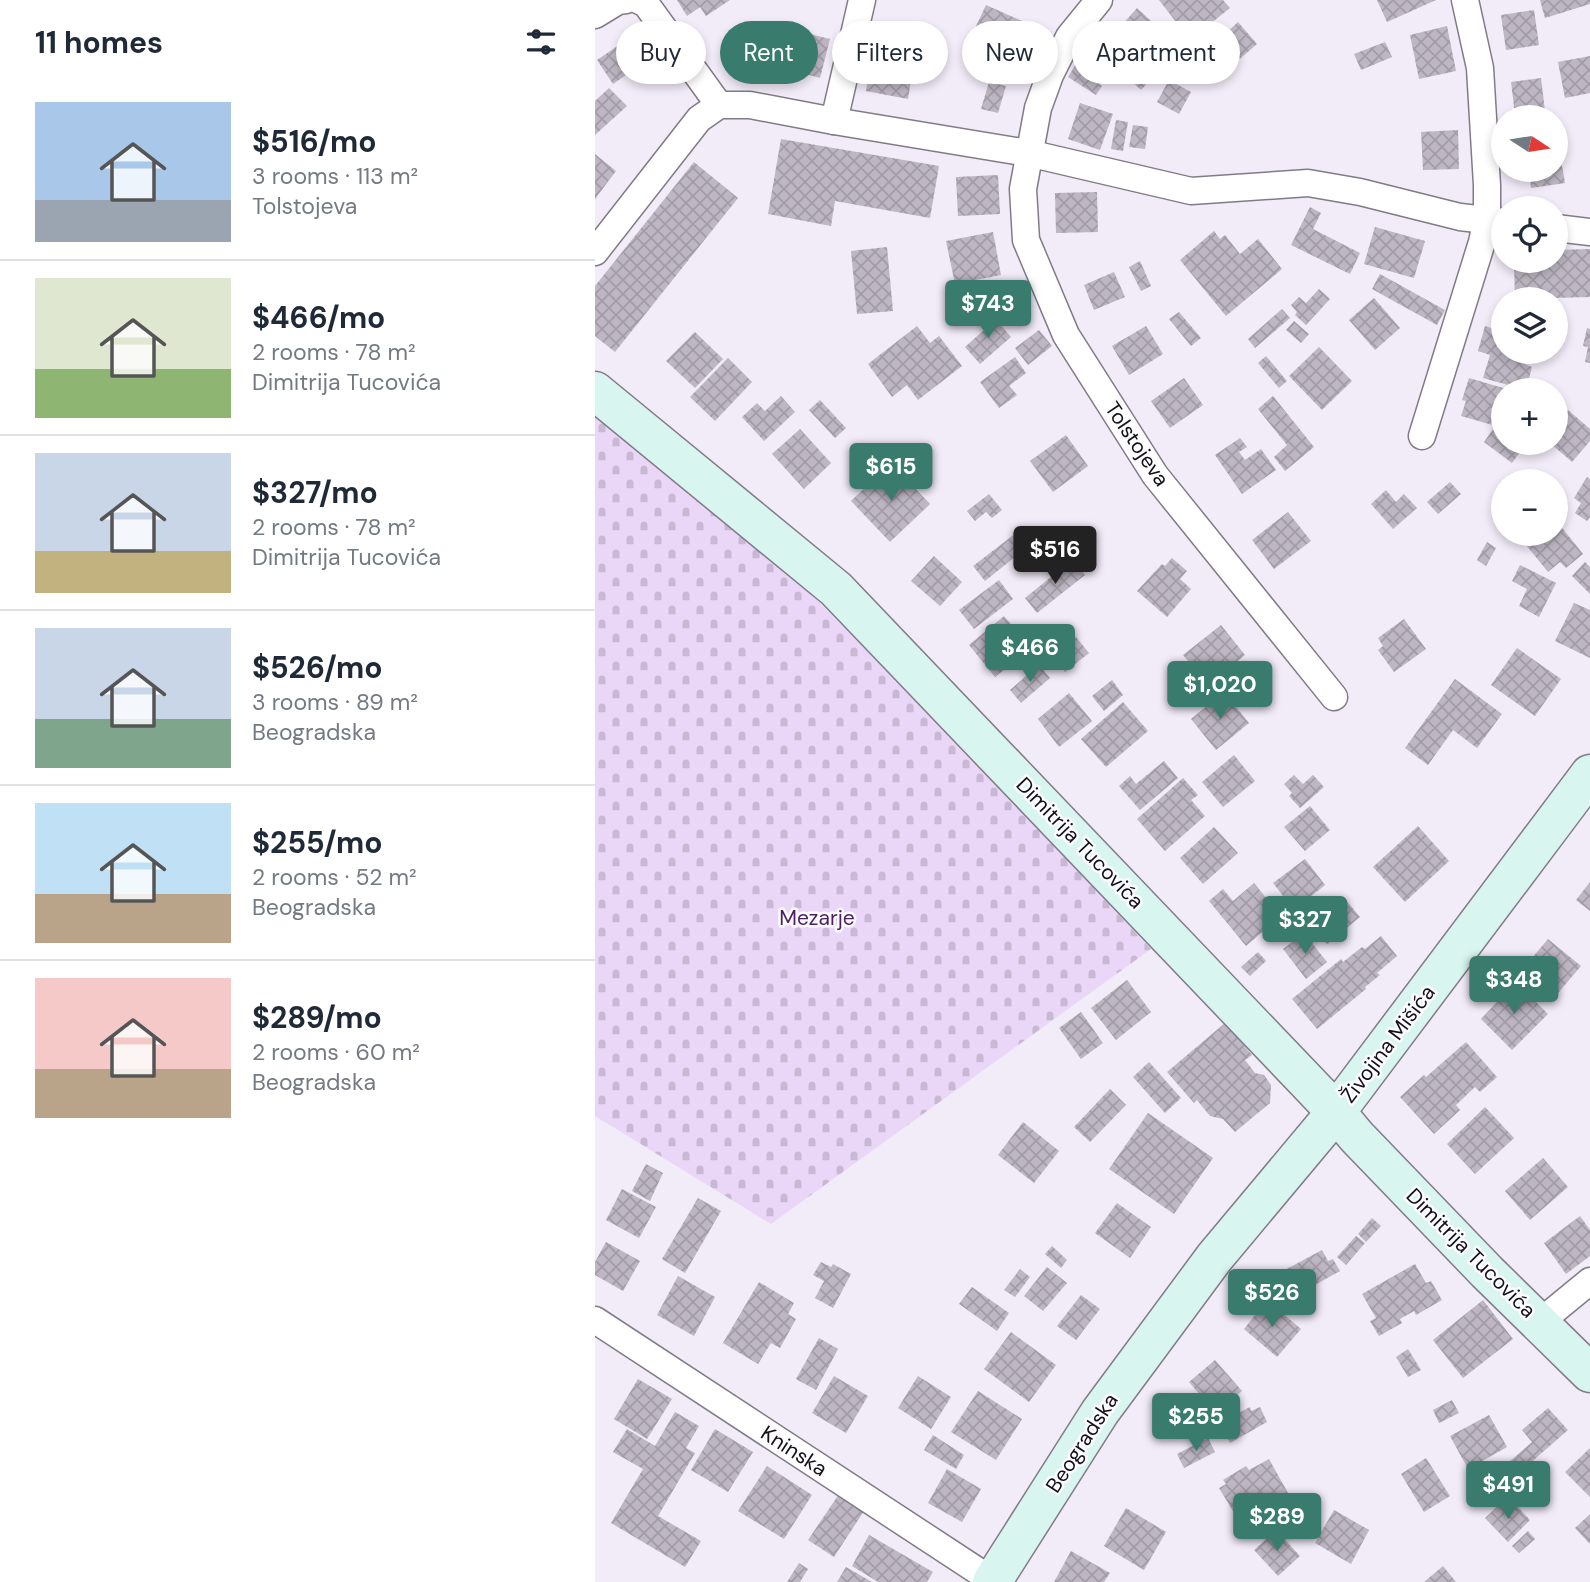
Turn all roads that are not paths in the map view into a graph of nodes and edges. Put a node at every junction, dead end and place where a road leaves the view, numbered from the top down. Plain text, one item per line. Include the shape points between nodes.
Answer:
1 (626, 0) edge
2 (638, 0) edge
3 (862, 0) edge
4 (1099, 0) edge
5 (1465, 0) edge
6 (595, 15) edge
7 (719, 105) junction
8 (834, 121) junction
9 (1028, 153) junction
10 (1491, 203) edge
11 (1491, 220) edge
12 (1491, 227) edge
13 (1568, 229) edge
14 (1590, 232) edge
15 (595, 252) edge
16 (595, 391) edge
17 (1422, 436) dead end
18 (1334, 697) dead end
19 (1590, 774) edge
20 (1336, 1112) junction
21 (1590, 1281) edge
22 (595, 1321) edge
23 (1540, 1322) junction
24 (1590, 1373) edge
25 (993, 1581) edge

1 - 6 street
2 - 7 street via 646,4
3 - 8 street
4 - 9 street, Tolstojeva via 1069,37 1050,75
5 - 10 street via 1480,68
7 - 8 street via 750,105
7 - 15 street via 699,119
8 - 9 street
9 - 11 street via 1191,191 1308,183
9 - 18 street, Tolstojeva via 1023,189 1026,240 1066,335 1155,475
12 - 17 street via 1482,242
13 - 14 street
16 - 20 street, Dimitrija Tucovića via 836,589
19 - 20 street, Živojina Mišića
20 - 23 street, Dimitrija Tucovića
20 - 25 street, Beogradska via 1214,1258 1100,1412
21 - 23 street, Dimitrija Tucovića
22 - 25 street, Kninska
23 - 24 street, Dimitrija Tucovića

